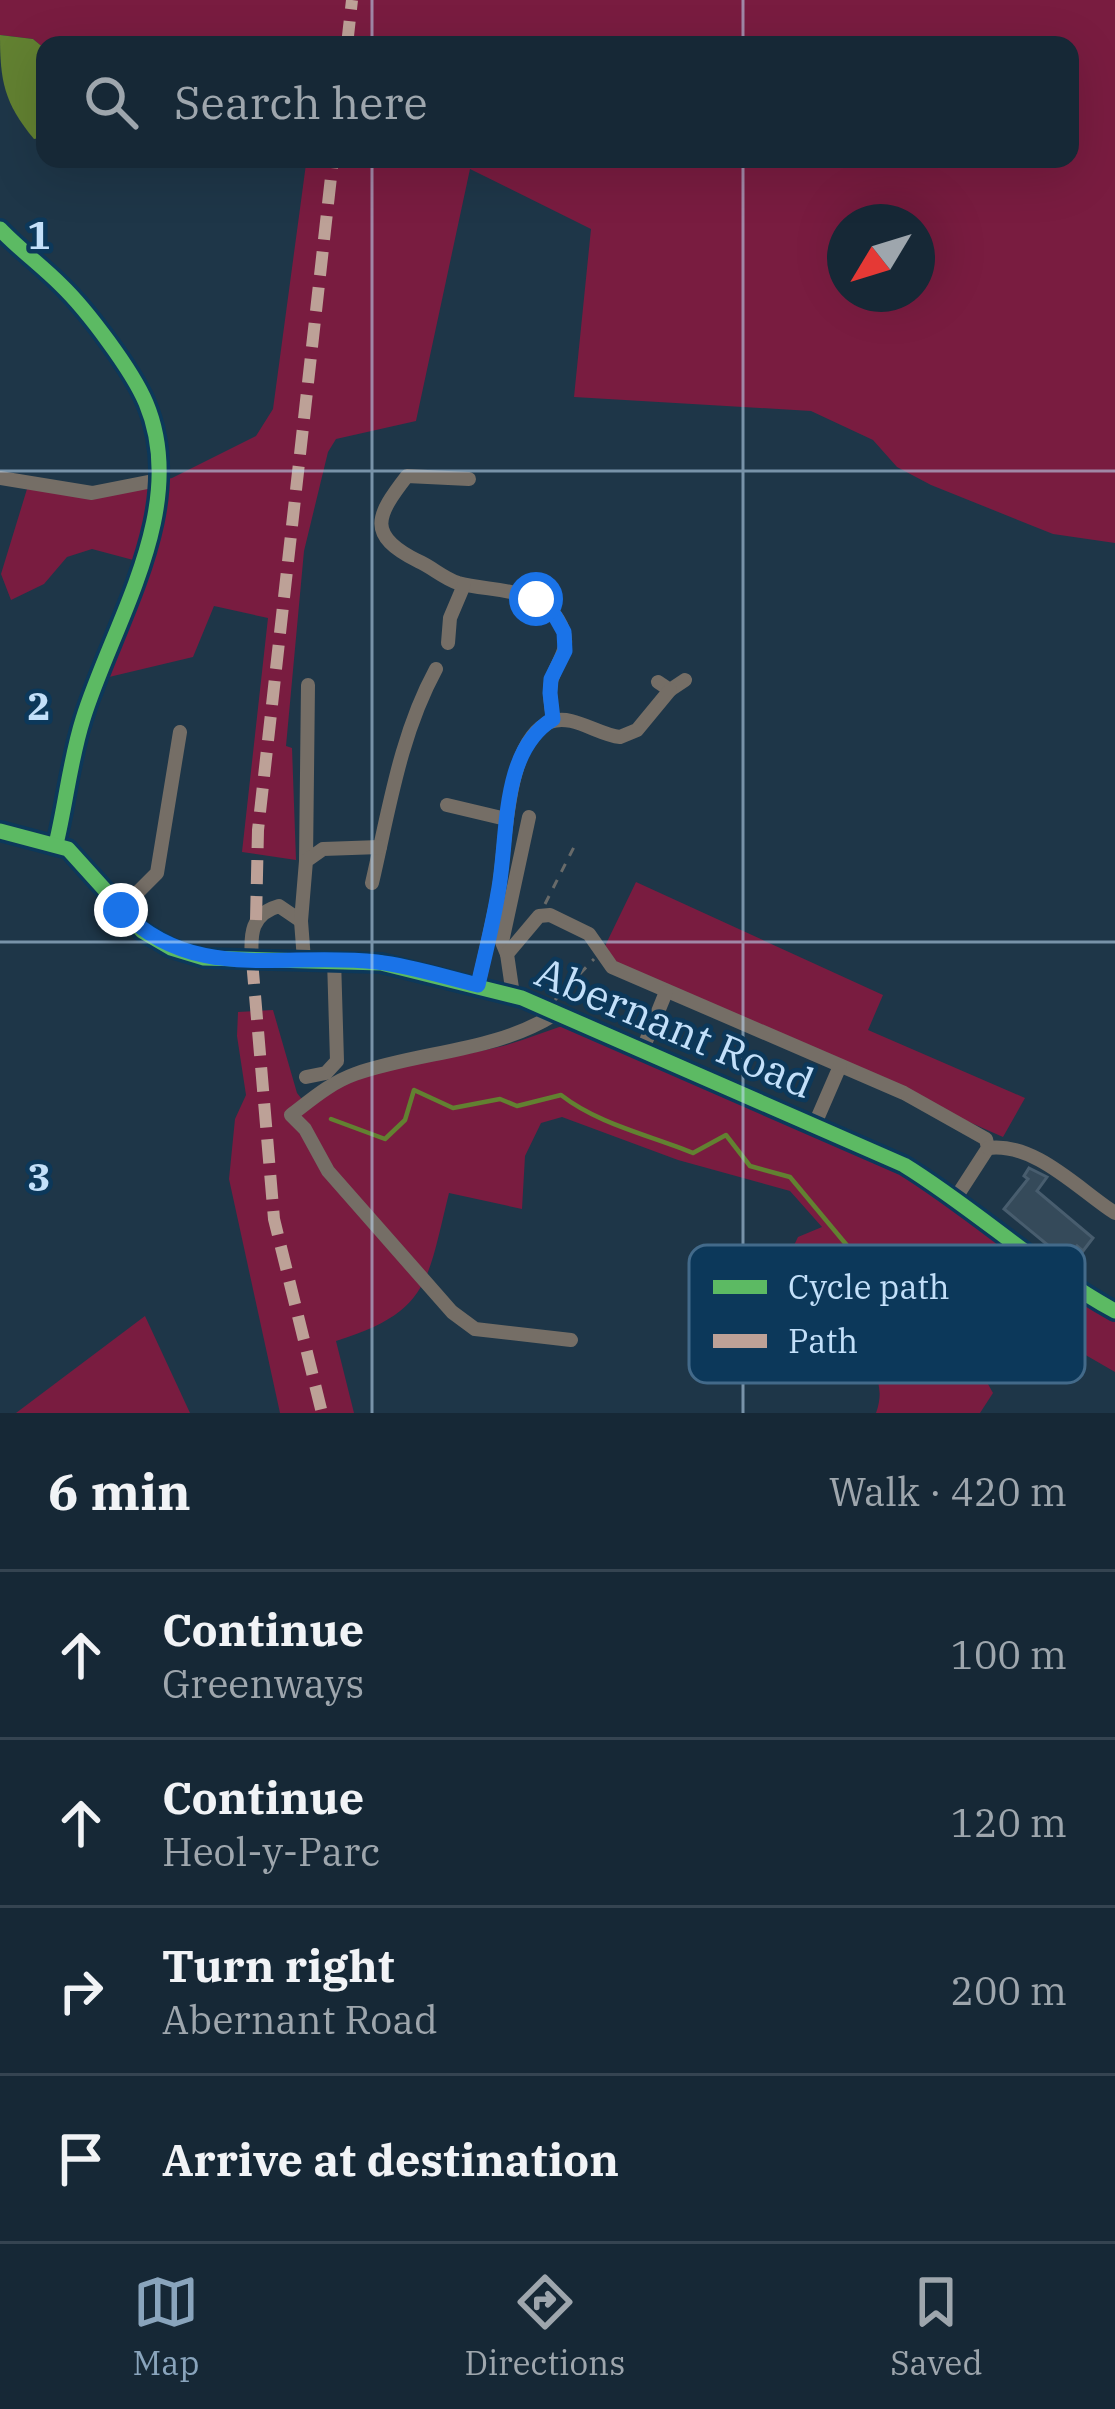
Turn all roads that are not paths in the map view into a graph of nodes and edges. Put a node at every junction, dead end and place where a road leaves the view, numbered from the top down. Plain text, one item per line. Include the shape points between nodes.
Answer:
1 (0, 229) edge
2 (0, 478) edge
3 (469, 479) dead end
4 (158, 480) junction
5 (464, 584) junction
6 (448, 643) dead end
7 (436, 669) dead end
8 (685, 680) dead end
9 (308, 685) dead end
10 (553, 719) junction
11 (180, 733) dead end
12 (447, 806) dead end
13 (529, 817) dead end
14 (506, 819) junction
15 (0, 831) edge
16 (56, 844) junction
17 (380, 847) junction
18 (306, 861) junction
19 (373, 883) dead end
20 (121, 910) junction
21 (301, 921) junction
22 (507, 954) junction
23 (334, 959) junction
24 (252, 960) junction
25 (304, 960) junction
26 (478, 985) junction
27 (666, 992) junction
28 (513, 995) junction
29 (555, 1014) junction
30 (642, 1051) junction
31 (840, 1066) junction
32 (306, 1077) dead end
33 (814, 1126) junction
34 (988, 1148) junction
35 (956, 1198) junction
36 (1115, 1213) edge
37 (1018, 1245) edge
38 (1085, 1293) edge
39 (1115, 1311) edge
40 (572, 1340) dead end

1 - 4 street via 62,286 131,375 156,439
2 - 4 street via 92,493
3 - 5 street via 407,476 381,514 381,532 402,554
4 - 16 street via 146,554 83,717
5 - 6 street
5 - 10 street via 513,590 555,616 565,651 551,679
7 - 17 street via 404,744
8 - 10 street via 664,686 637,730 620,737
9 - 18 street
10 - 14 street via 529,742
11 - 20 street via 157,874
12 - 14 street
13 - 22 street via 502,942
14 - 26 street
15 - 16 street
16 - 20 street, Abernant Road via 79,858
17 - 18 street via 323,849
17 - 19 street
18 - 21 street
20 - 24 street, Abernant Road via 171,948
21 - 24 street via 279,906 265,910 250,937
21 - 25 street
22 - 27 street via 539,916 550,916 589,934 612,968
22 - 28 street
23 - 25 street, Abernant Road
23 - 26 street, Abernant Road
23 - 32 street via 337,1061
24 - 25 street, Abernant Road
26 - 28 street, Abernant Road
27 - 30 street
27 - 31 street
28 - 29 street, Abernant Road
29 - 30 street, Abernant Road
29 - 40 street via 517,1034 357,1073 292,1115 328,1171 452,1312 475,1329
30 - 33 street, Abernant Road
31 - 33 street
31 - 34 street via 904,1093 986,1139
33 - 35 street, Abernant Road
34 - 35 street
34 - 36 street via 1040,1160
35 - 37 street, Abernant Road
38 - 39 street, Abernant Road

